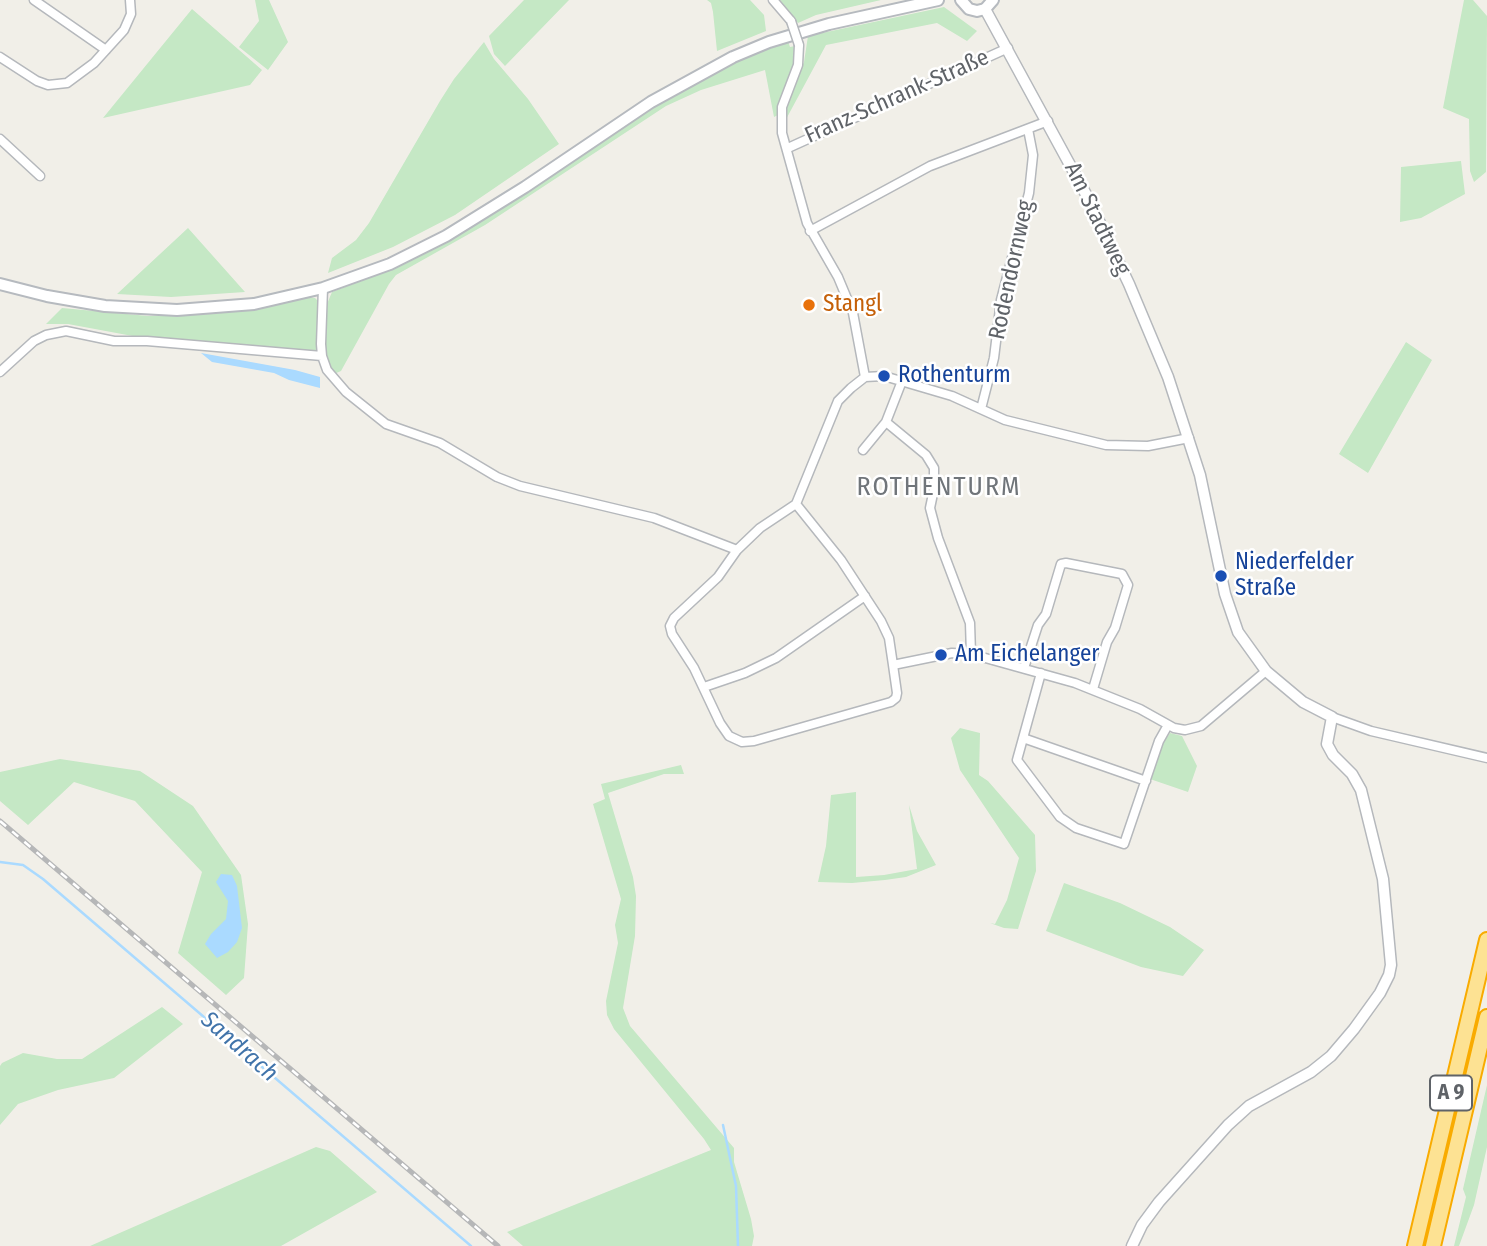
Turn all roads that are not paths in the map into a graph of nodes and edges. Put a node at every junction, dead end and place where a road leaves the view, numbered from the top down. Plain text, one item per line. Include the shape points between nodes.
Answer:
1 (34, 0) edge
2 (130, 0) edge
3 (774, 0) edge
4 (938, 0) edge
5 (961, 0) edge
6 (989, 4) edge
7 (1008, 48) junction
8 (106, 50) junction
9 (0, 57) edge
10 (1048, 121) junction
11 (1028, 129) junction
12 (0, 139) edge
13 (788, 148) junction
14 (40, 176) dead end
15 (810, 231) junction
16 (0, 284) edge
17 (323, 288) junction
18 (322, 356) junction
19 (0, 372) edge
20 (866, 377) junction
21 (902, 381) junction
22 (981, 409) junction
23 (886, 422) junction
24 (1189, 438) junction
25 (863, 450) dead end
26 (796, 504) junction
27 (737, 550) junction
28 (865, 596) junction
29 (971, 654) junction
30 (893, 665) junction
31 (1024, 668) junction
32 (1266, 671) junction
33 (1041, 673) junction
34 (704, 687) junction
35 (1093, 689) junction
36 (1332, 717) junction
37 (1168, 725) junction
38 (1023, 738) junction
39 (1487, 758) edge
40 (1146, 781) junction
41 (1487, 940) edge
42 (1487, 1017) edge
43 (1132, 1246) edge
44 (1415, 1246) edge
45 (1433, 1246) edge

1 - 8 street
2 - 8 street via 128,22
3 - 13 street, bridge via 790,20 799,45 798,65 781,115
4 - 17 main road via 829,24 733,57 686,80 446,236 390,264
5 - 6 main road via 969,9
6 - 7 street, Am Stadtweg
7 - 10 street, Am Stadtweg
7 - 13 street, Franz-Schrank-Straße
8 - 9 street via 75,78 57,85 37,81
10 - 11 street
10 - 24 street, Am Stadtweg via 1129,284
11 - 15 street via 930,166
11 - 22 street, Rodendornweg via 1033,155 1029,192 1001,300 994,358
12 - 14 street
13 - 15 street
15 - 20 street via 849,303
16 - 17 main road via 95,305 163,310 231,307
17 - 18 street
18 - 19 street via 114,341 66,331 34,341
18 - 27 street via 336,382 386,424 440,443 482,469 510,482 654,518
20 - 21 street
20 - 26 street via 838,401
21 - 22 street
21 - 23 street
22 - 24 street via 1005,421 1106,445 1148,446
23 - 25 street
23 - 29 street via 934,468 933,525 970,623
24 - 32 street via 1232,619
26 - 27 street
26 - 28 street
27 - 34 street via 713,583 670,626
28 - 30 street via 886,629
28 - 34 street via 776,658
29 - 30 street via 952,653
29 - 31 street
30 - 34 street via 897,693 891,702 754,741 729,736
31 - 33 street
31 - 35 street via 1061,564 1122,574 1128,584
32 - 36 street via 1303,702
32 - 37 street via 1201,726 1185,730
33 - 35 street
33 - 38 street
35 - 37 street
36 - 39 street via 1371,731
36 - 43 street via 1329,749 1361,790 1379,856 1390,942 1389,975 1331,1056 1234,1120 1159,1202
37 - 40 street
38 - 40 street
38 - 40 street via 1017,760 1060,817 1076,828 1124,844
41 - 44 highway, A 9
42 - 45 highway, A 9

